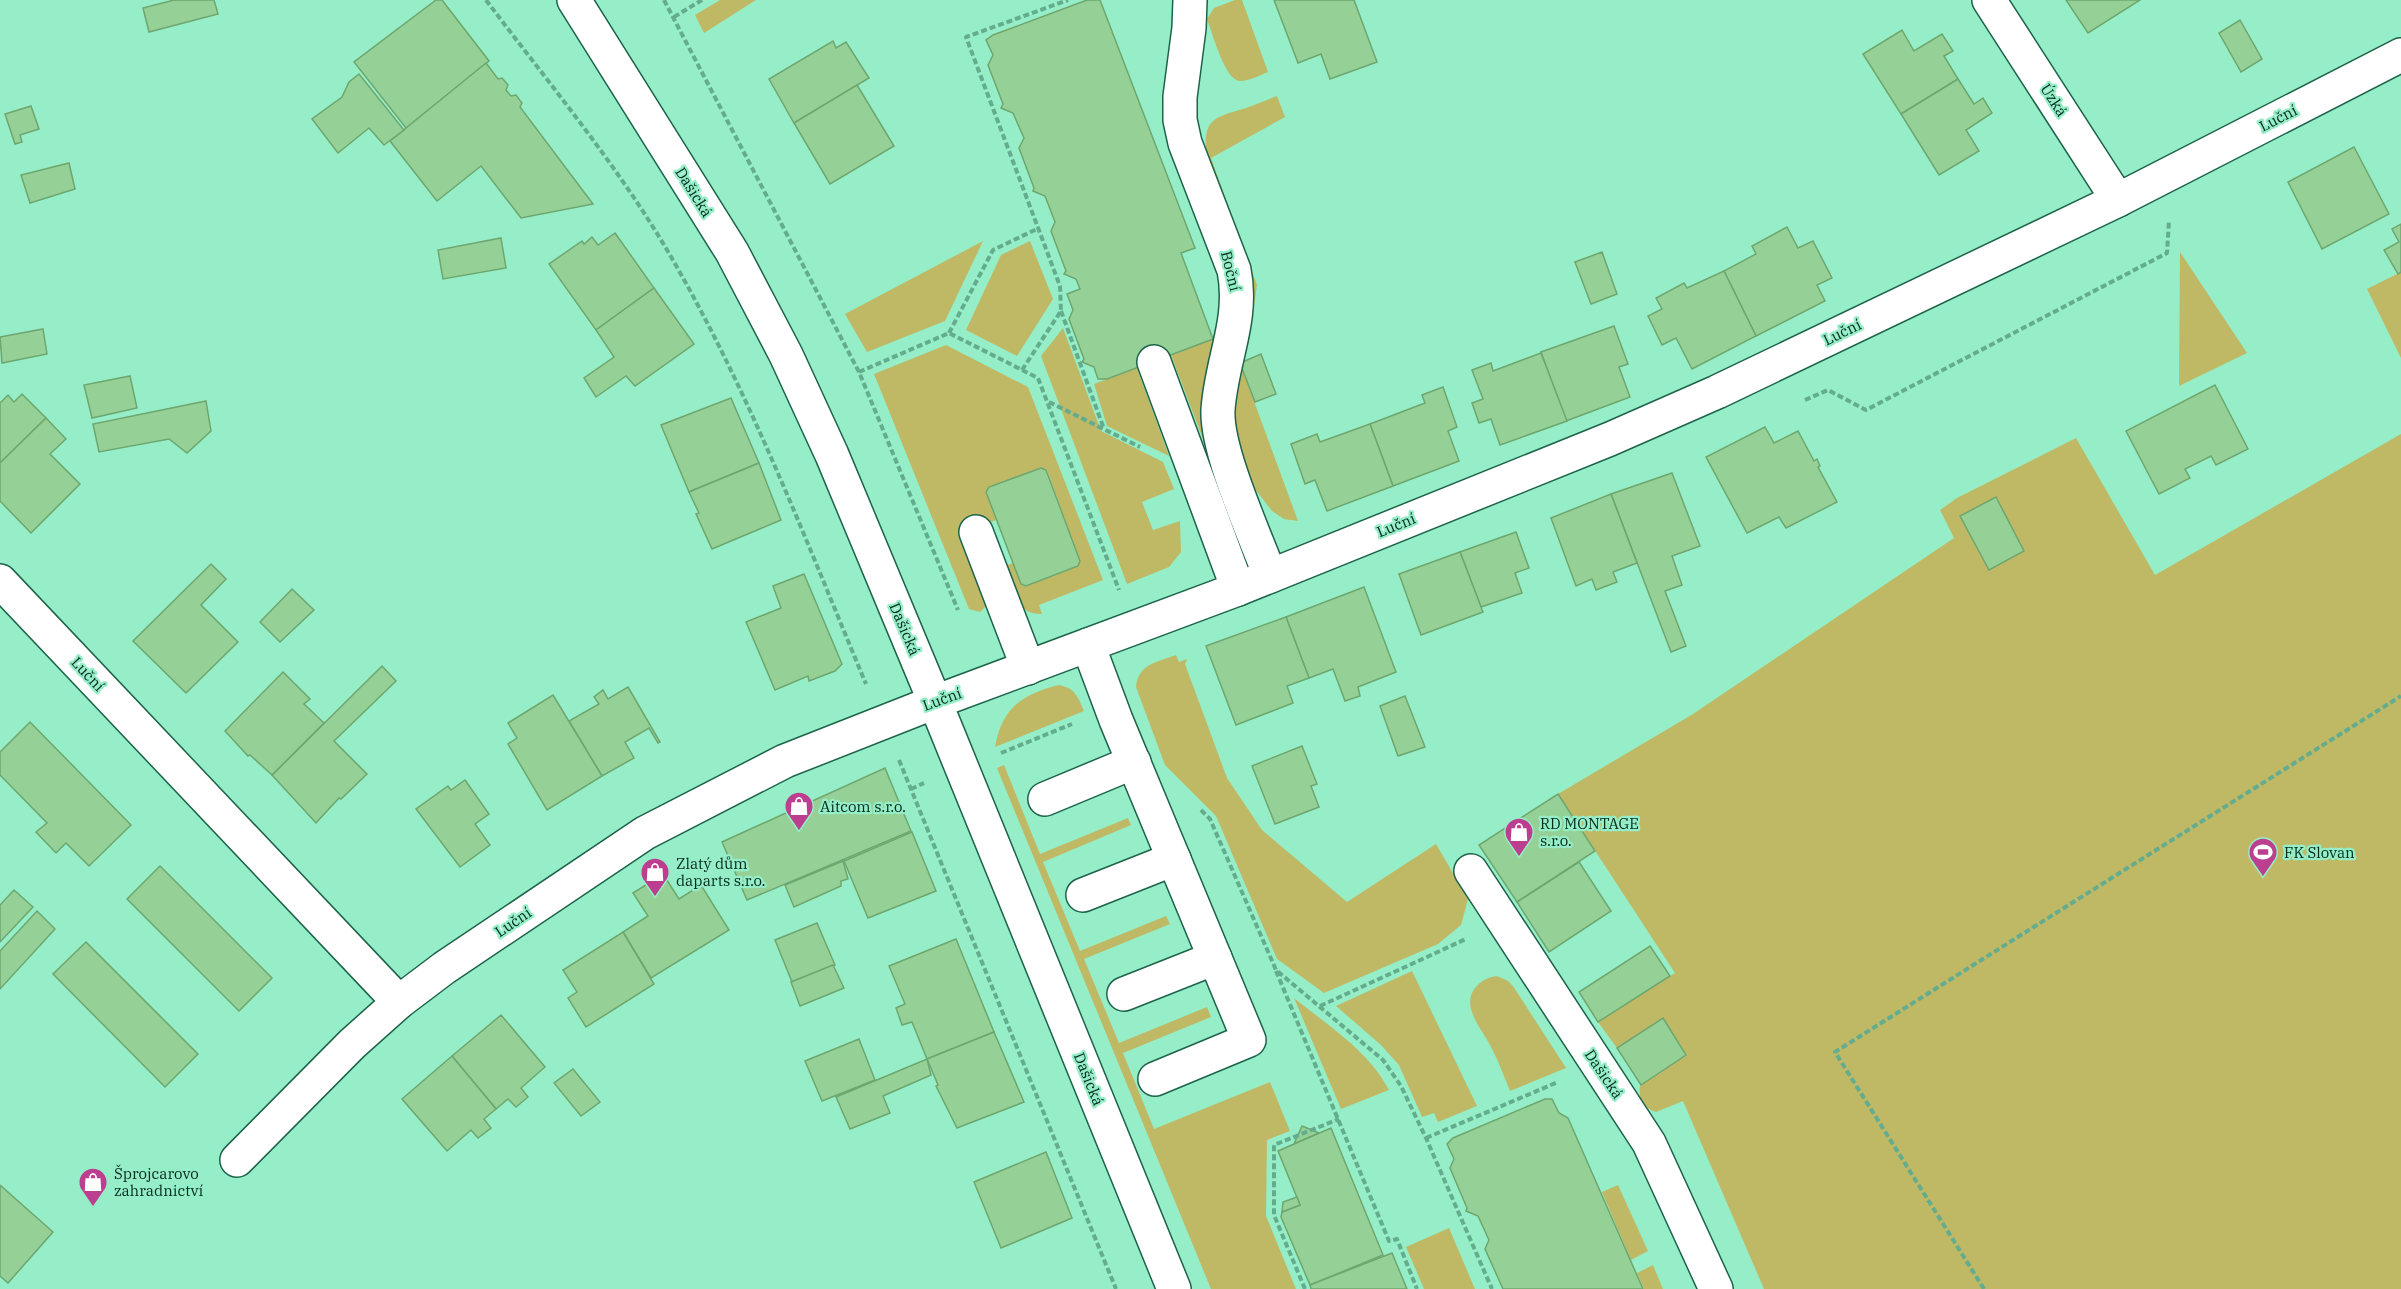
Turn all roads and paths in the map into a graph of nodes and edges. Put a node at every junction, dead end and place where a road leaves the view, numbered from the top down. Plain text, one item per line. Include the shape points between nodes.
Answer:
1 (486, 0) edge
2 (574, 0) edge
3 (664, 0) edge
4 (702, 0) edge
5 (1068, 0) edge
6 (1190, 0) edge
7 (1989, 0) edge
8 (674, 17) junction
9 (2401, 55) edge
10 (2118, 200) junction
11 (1039, 228) junction
12 (1061, 311) junction
13 (949, 333) junction
14 (1154, 362) dead end
15 (1022, 370) junction
16 (859, 372) junction
17 (1048, 402) junction
18 (1105, 430) junction
19 (1147, 450) dead end
20 (976, 532) dead end
21 (1270, 576) junction
22 (0, 581) edge
23 (1238, 589) junction
24 (962, 620) dead end
25 (1133, 628) junction
26 (1088, 645) junction
27 (1028, 668) junction
28 (2401, 696) edge
29 (935, 702) junction
30 (1112, 708) junction
31 (882, 722) junction
32 (1134, 762) junction
33 (962, 768) junction
34 (911, 789) junction
35 (1045, 799) dead end
36 (1174, 859) junction
37 (1471, 871) dead end
38 (1083, 895) dead end
39 (1503, 922) junction
40 (1215, 958) junction
41 (1276, 970) dead end
42 (1124, 993) dead end
43 (399, 1002) junction
44 (1155, 1079) dead end
45 (1564, 1080) dead end
46 (1339, 1119) junction
47 (1426, 1138) junction
48 (237, 1160) dead end
49 (1116, 1289) edge
50 (1174, 1289) edge
51 (1305, 1289) edge
52 (1417, 1289) edge
53 (1492, 1289) edge
54 (1716, 1289) edge
55 (1984, 1289) edge

1 - 31 path via 636,201 674,262 745,396
2 - 29 street, Dašická via 732,252 786,355
3 - 8 path
4 - 8 path
5 - 11 path via 966,37
6 - 21 street, Boční via 1180,120 1238,290 1218,427
7 - 10 street, Úzká
8 - 16 path
9 - 10 street, Luční
10 - 21 street, Luční via 1621,435
11 - 12 path via 1060,286
11 - 13 path via 993,250
12 - 15 path
12 - 18 path
13 - 15 path
13 - 16 path
14 - 23 street
15 - 17 path via 1038,378
16 - 24 path
17 - 18 path
17 - 25 path
18 - 19 path
20 - 27 street
21 - 23 street, Luční
22 - 43 street, Luční
23 - 25 street, Luční
25 - 26 street, Luční
26 - 27 street, Luční
26 - 30 street
27 - 29 street, Luční
28 - 55 path via 1835,1052
29 - 31 street, Luční
29 - 33 street, Dašická
30 - 32 street
30 - 33 path
31 - 34 path
31 - 43 street, Luční via 785,761 645,833
32 - 35 street
32 - 36 street
33 - 34 path
33 - 50 street, Dašická
34 - 49 path
36 - 38 street
36 - 40 street
37 - 39 street, Dašická
39 - 47 path via 1320,1006 1383,1060 1401,1086
39 - 54 street, Dašická via 1649,1143
40 - 42 street
40 - 44 street via 1249,1040
41 - 46 path
43 - 48 street, Luční
45 - 47 path
46 - 51 path via 1274,1145 1274,1215
46 - 52 path via 1389,1241 1397,1239
47 - 53 path

